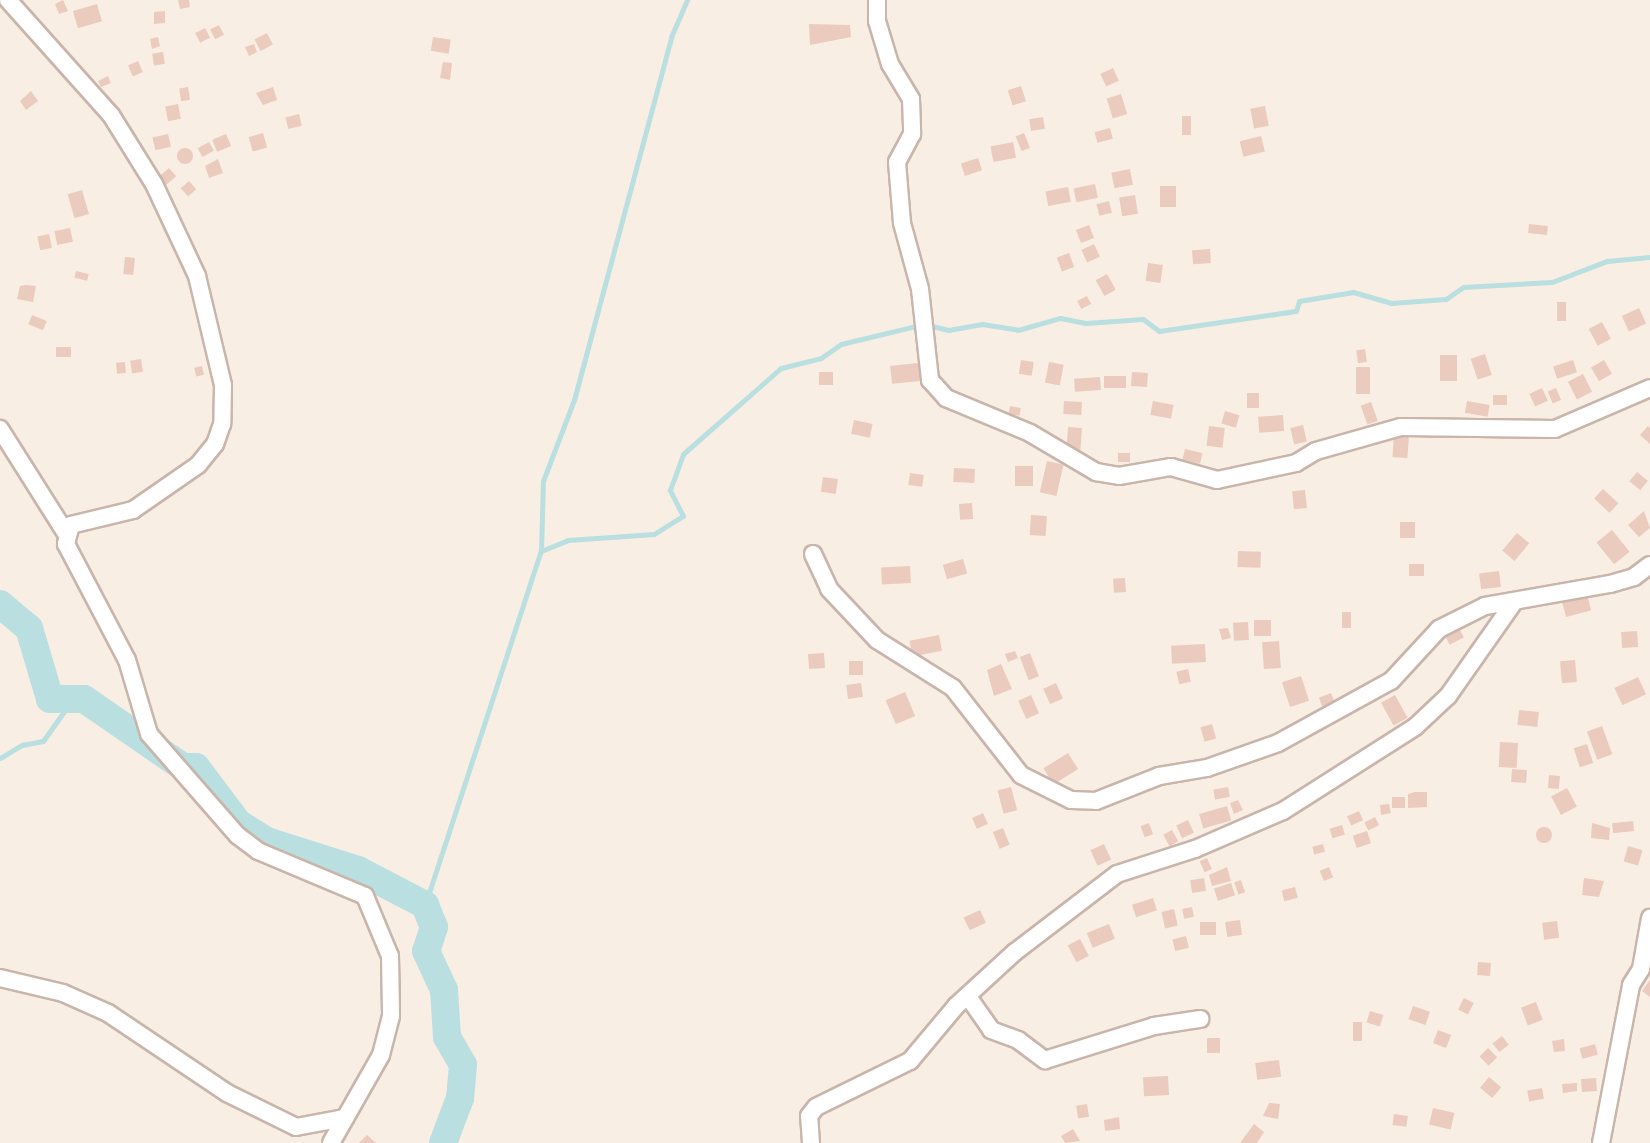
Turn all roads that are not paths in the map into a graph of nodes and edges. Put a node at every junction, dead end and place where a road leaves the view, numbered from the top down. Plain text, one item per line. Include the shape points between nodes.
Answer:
1 (8, 0) edge
2 (877, 0) edge
3 (1650, 388) edge
4 (0, 429) edge
5 (65, 532) junction
6 (813, 554) dead end
7 (1650, 565) edge
8 (1514, 602) junction
9 (1650, 918) edge
10 (0, 978) edge
11 (969, 998) junction
12 (1200, 1019) dead end
13 (345, 1118) junction
14 (331, 1143) edge
15 (811, 1143) edge
16 (1601, 1143) edge

1 - 5 street via 78,74 130,141 197,276 223,385 222,424 215,444 198,465 133,510 71,525
2 - 3 street via 877,21 890,64 911,99 912,134 897,162 902,223 920,289 930,380 946,398 1030,433 1096,472 1119,476 1171,467 1217,480 1296,463 1316,451 1401,427 1555,429
4 - 5 street
5 - 13 street via 66,544 127,660 149,734 237,835 258,851 365,896 374,912 390,956 391,1016 381,1055
6 - 8 street via 829,589 877,640 953,688 1021,775 1071,800 1096,801 1159,776 1207,768 1278,743 1391,681 1439,629 1485,606 1505,599
7 - 8 street via 1634,577
8 - 11 street via 1448,696 1415,727 1283,811 1195,849 1117,874 1026,942
9 - 16 street via 1641,969 1631,985
10 - 13 street via 63,993 108,1013 227,1093 296,1127
11 - 12 street via 991,1030 1018,1040 1045,1060 1154,1026
11 - 15 street via 910,1061 816,1107 809,1116
13 - 14 street

